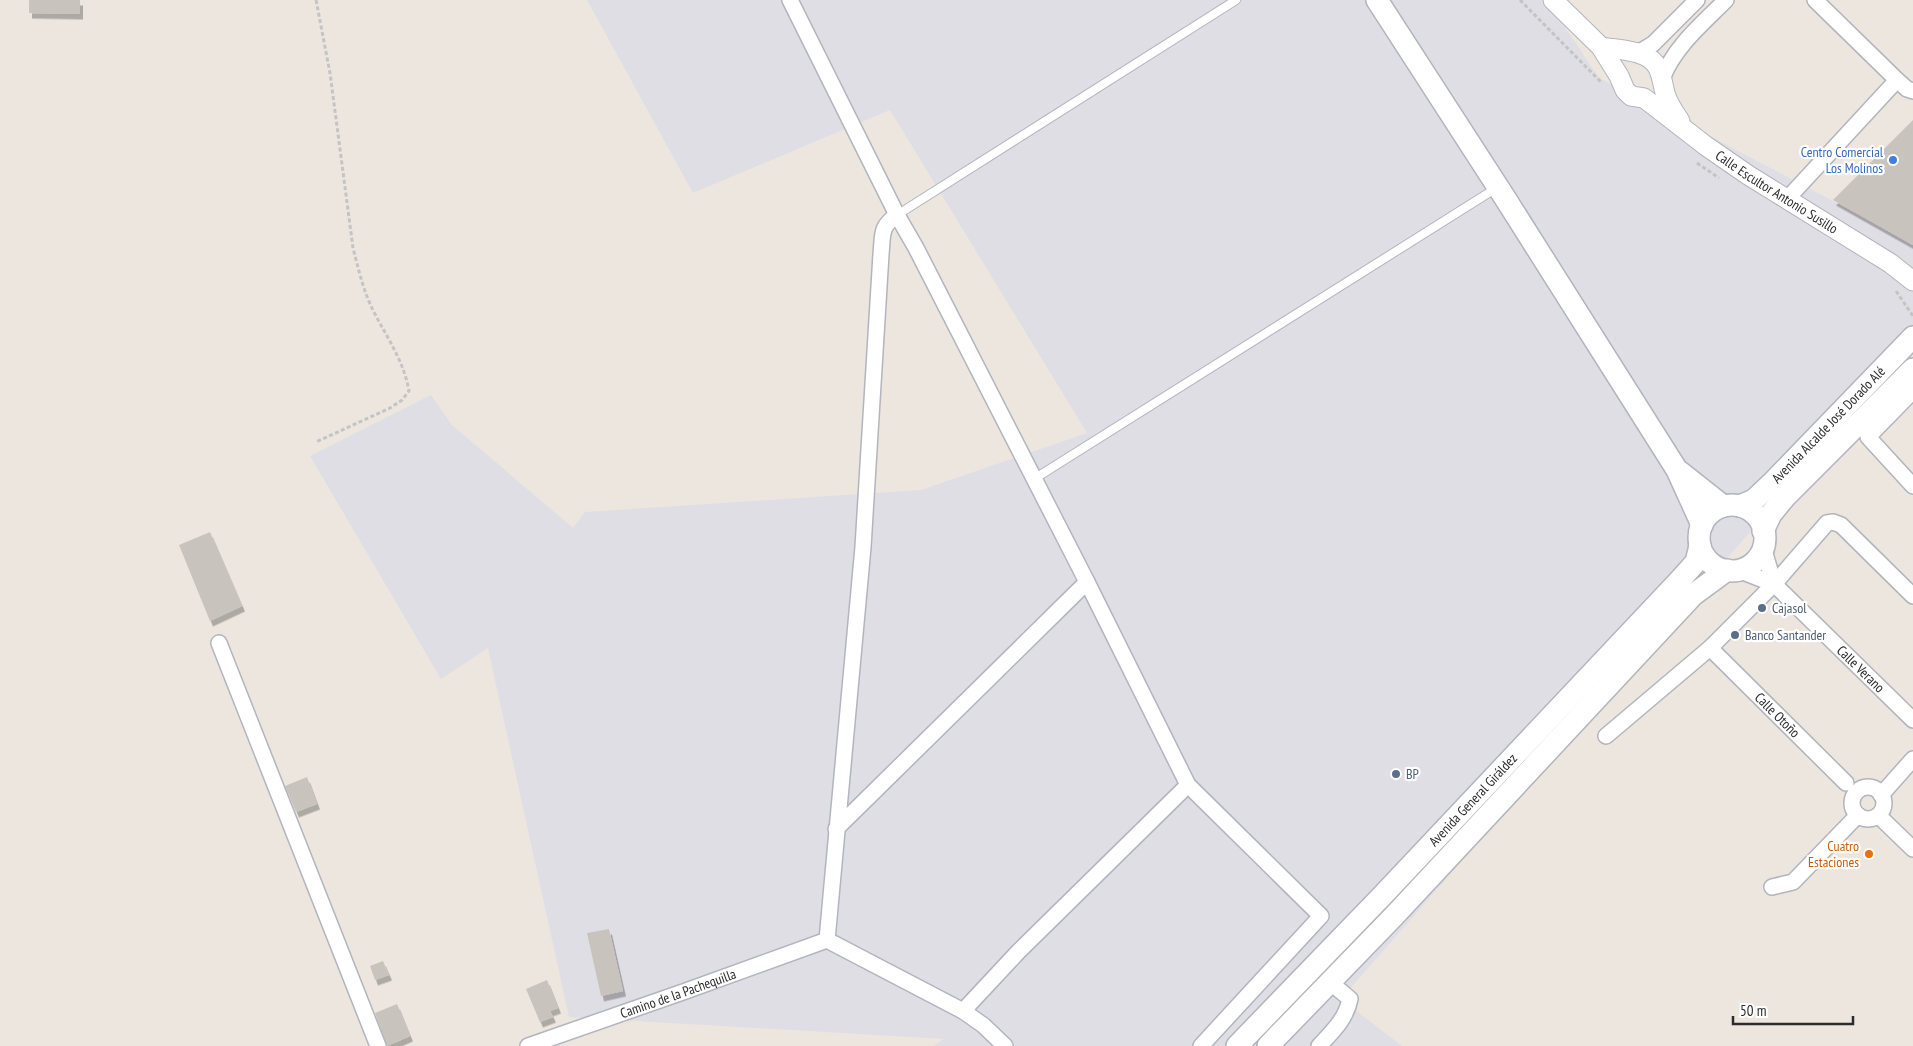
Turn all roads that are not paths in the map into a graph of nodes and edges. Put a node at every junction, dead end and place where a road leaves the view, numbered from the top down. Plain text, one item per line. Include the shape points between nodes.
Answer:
1 (790, 0) edge
2 (1236, 0) edge
3 (1377, 0) edge
4 (1553, 0) edge
5 (1697, 0) edge
6 (1726, 0) edge
7 (1815, 0) edge
8 (1601, 47) junction
9 (1638, 53) junction
10 (1619, 76) junction
11 (1662, 79) junction
12 (1896, 80) junction
13 (1913, 90) edge
14 (1644, 98) junction
15 (1685, 130) junction
16 (1498, 187) junction
17 (1788, 198) junction
18 (897, 215) junction
19 (1905, 267) edge
20 (1913, 281) edge
21 (1913, 337) edge
22 (1913, 370) edge
23 (1913, 391) edge
24 (1677, 470) junction
25 (1034, 479) junction
26 (1913, 486) edge
27 (1731, 506) junction
28 (1702, 525) junction
29 (1763, 539) junction
30 (1700, 546) junction
31 (1733, 570) junction
32 (1087, 582) junction
33 (1774, 584) junction
34 (1913, 596) edge
35 (219, 643) dead end
36 (1710, 648) junction
37 (1913, 719) edge
38 (1606, 736) dead end
39 (1913, 759) edge
40 (1188, 785) junction
41 (1858, 793) junction
42 (1882, 808) junction
43 (1862, 817) junction
44 (836, 829) junction
45 (1913, 849) edge
46 (1772, 887) dead end
47 (827, 940) junction
48 (1330, 982) junction
49 (963, 1011) junction
50 (378, 1046) edge
51 (528, 1046) edge
52 (1005, 1046) edge
53 (1202, 1046) edge
54 (1238, 1046) edge
55 (1268, 1046) edge
56 (1319, 1046) edge

1 - 18 street
2 - 18 lane
3 - 16 main road
4 - 8 street, Calle Escultor Antonio Susillo
5 - 9 street via 1653,44
6 - 11 street via 1676,51
7 - 12 street
8 - 9 street
8 - 10 street, Calle Escultor Antonio Susillo
9 - 10 street via 1624,62
9 - 11 street via 1656,64
10 - 14 street, Calle Escultor Antonio Susillo via 1631,96
11 - 14 street via 1656,92
11 - 15 street via 1670,107
12 - 13 street
12 - 17 street
14 - 15 street, Calle Escultor Antonio Susillo
15 - 17 street, Calle Escultor Antonio Susillo via 1748,175
16 - 24 main road
16 - 25 lane
17 - 19 street, Calle Escultor Antonio Susillo
18 - 25 street
18 - 44 street via 884,228 881,254 863,547
19 - 20 street, Calle Escultor Antonio Susillo
21 - 27 main road, Avenida Alcalde José Dorado Alé via 1754,500
22 - 29 main road via 1785,497 1776,508
23 - 26 street via 1868,437
24 - 27 main road
24 - 28 main road
25 - 32 street
27 - 28 main road via 1710,513
27 - 29 main road via 1751,511 1757,517
28 - 30 main road
29 - 31 main road via 1757,558
29 - 33 street
30 - 31 main road via 1709,561
30 - 54 main road, Avenida General Giráldez via 1696,562 1679,581
31 - 33 street, Calle Verano
31 - 48 main road, Avenida General Giráldez via 1693,596
32 - 40 street
32 - 44 street
33 - 34 street via 1827,524 1833,522 1841,525
33 - 36 street
33 - 37 street, Calle Verano
35 - 50 street
36 - 38 street
36 - 41 street, Calle Otoño
39 - 42 street
40 - 49 street via 1018,952
40 - 53 street via 1321,916
41 - 42 street via 1873,788
41 - 43 street via 1853,806
42 - 43 street
42 - 45 street
43 - 46 street via 1793,882
44 - 47 street
47 - 49 street
47 - 51 street, Camino de la Pachequilla
48 - 55 main road, Avenida General Giráldez
48 - 56 street via 1350,999 1340,1023
49 - 52 street

